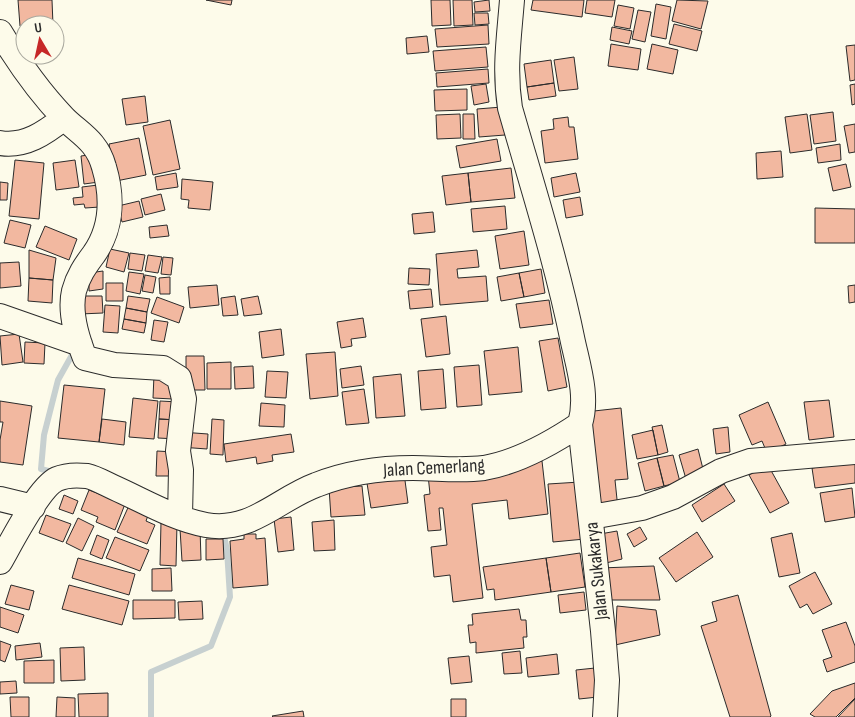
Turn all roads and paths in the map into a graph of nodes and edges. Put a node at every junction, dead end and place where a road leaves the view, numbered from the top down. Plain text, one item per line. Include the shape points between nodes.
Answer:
1 (512, 0) edge
2 (0, 32) edge
3 (64, 118) junction
4 (0, 143) edge
5 (0, 316) edge
6 (80, 344) junction
7 (580, 424) junction
8 (855, 452) edge
9 (0, 499) edge
10 (33, 507) junction
11 (180, 517) junction
12 (591, 517) junction
13 (0, 562) edge
14 (604, 717) edge

1 - 7 street via 506,62 510,108 564,296 582,390
2 - 3 street via 18,62
3 - 4 street via 34,138 12,145
3 - 6 street via 88,138 98,153 110,192 109,219 104,235 81,271 74,292 73,311
5 - 6 street
6 - 11 street via 85,358 114,365 164,368 179,378 184,399 178,451
7 - 11 street, Jalan Cemerlang via 559,439 486,468 413,468 348,475 316,485 250,521 226,526 206,525
7 - 12 street, Jalan Sukakarya
8 - 12 street via 750,461 642,508
9 - 10 street
10 - 11 street, Jalan Cemerlang via 47,486 57,479 75,475 88,476
10 - 13 street, Jalan Cemerlang
12 - 14 street, Jalan Sukakarya via 607,680

